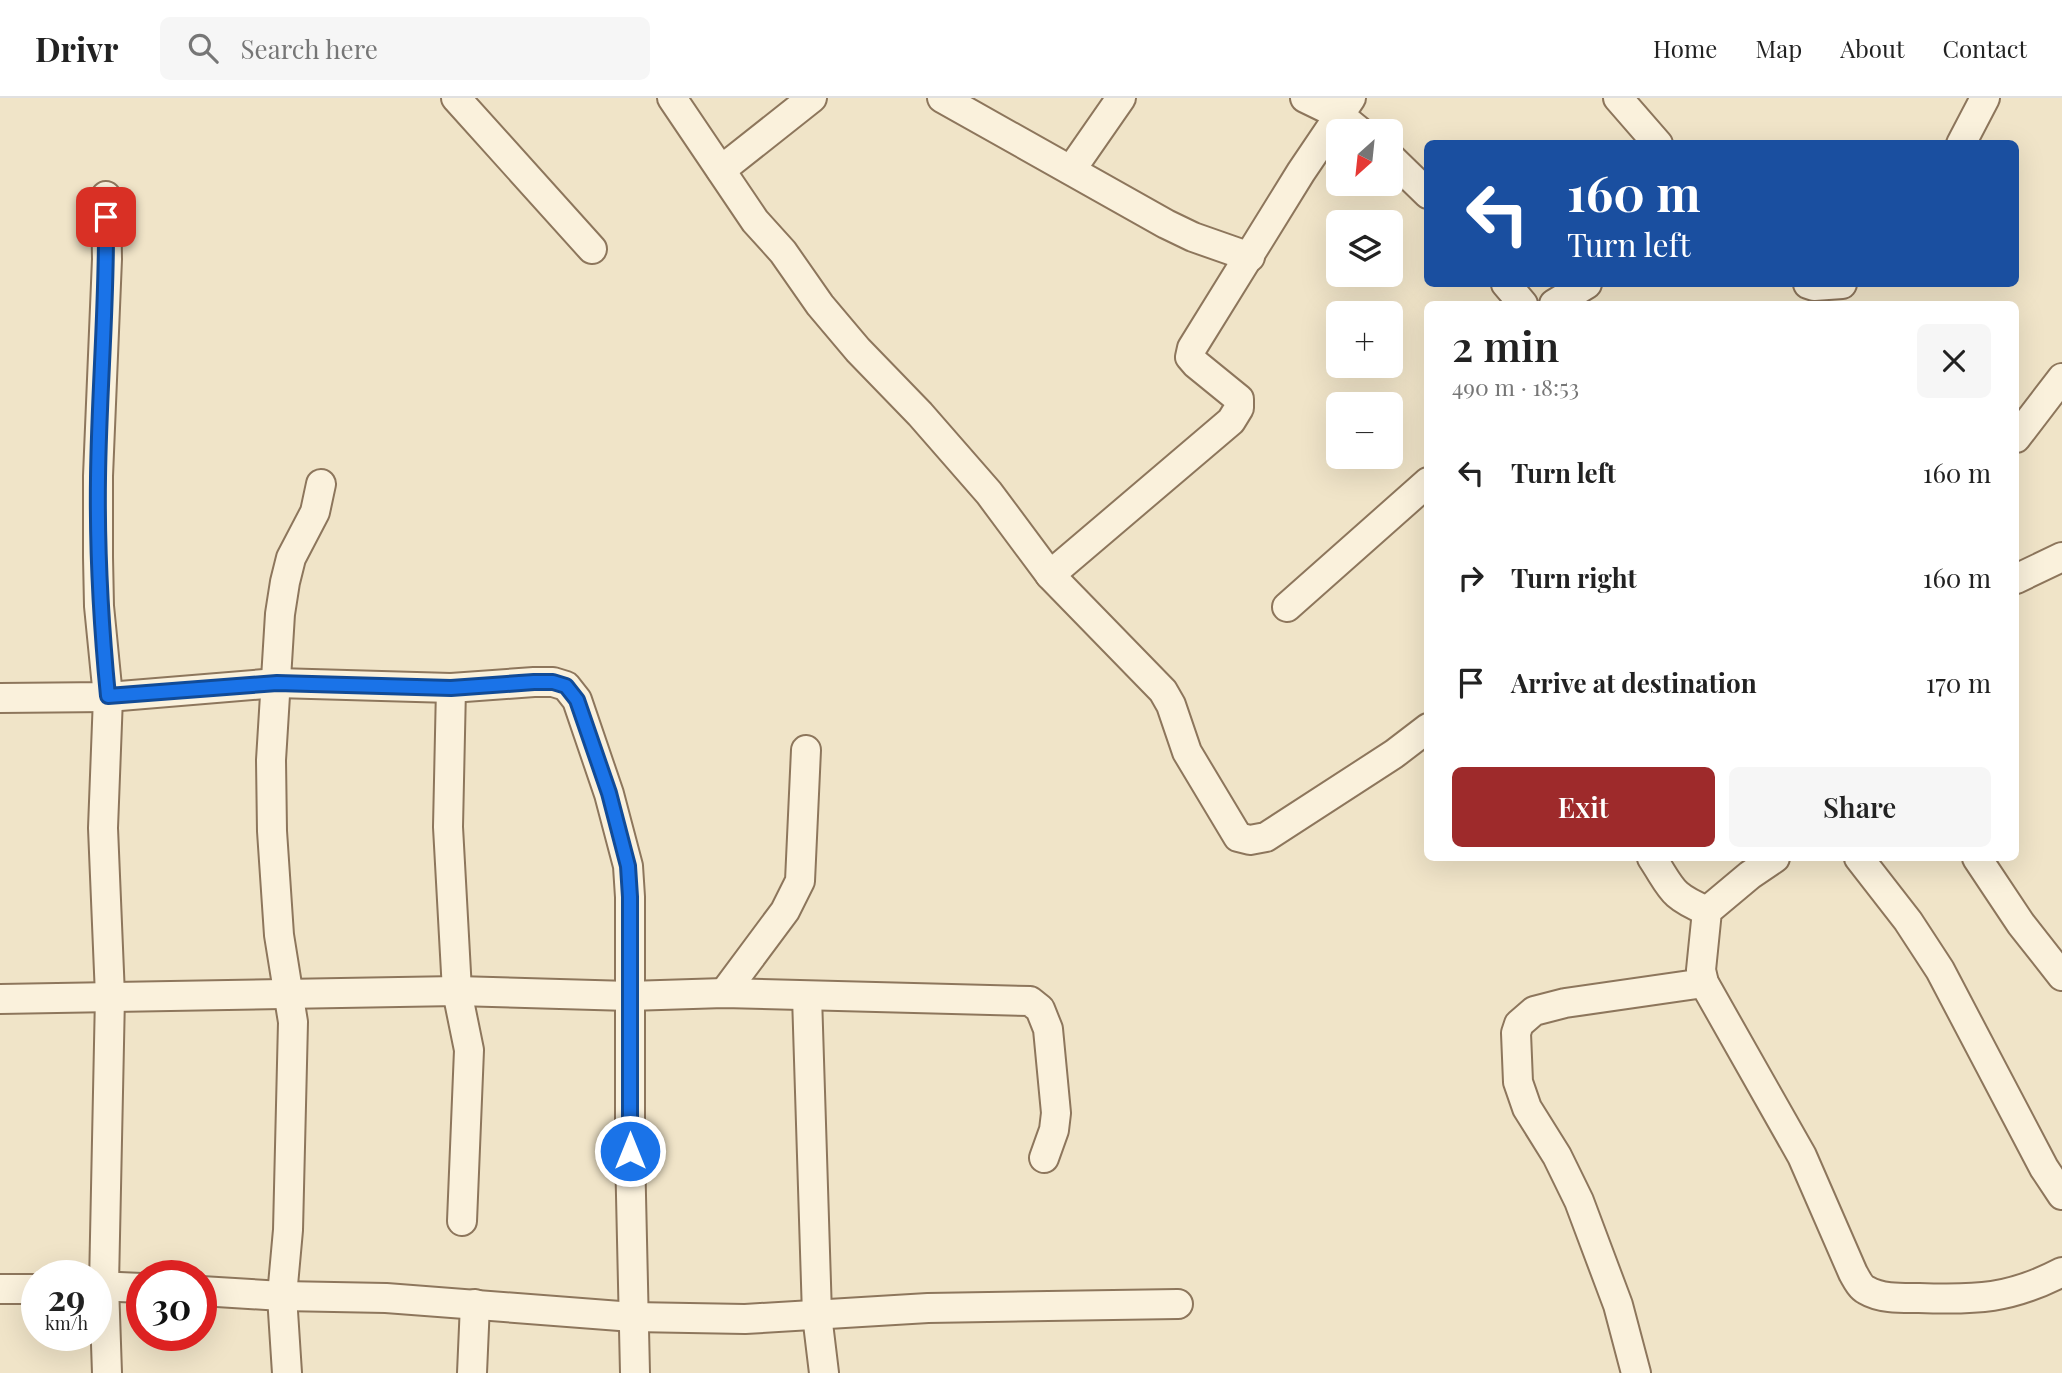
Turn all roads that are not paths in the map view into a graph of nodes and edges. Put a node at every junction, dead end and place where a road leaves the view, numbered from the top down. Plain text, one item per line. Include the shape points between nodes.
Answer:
1 (456, 98) edge
2 (672, 98) edge
3 (813, 98) edge
4 (942, 98) edge
5 (1121, 98) edge
6 (1305, 98) edge
7 (1618, 98) edge
8 (1985, 98) edge
9 (1349, 114) edge
10 (1655, 140) edge
11 (1963, 140) edge
12 (721, 170) junction
13 (1071, 170) junction
14 (1404, 171) edge
15 (1424, 190) edge
16 (106, 196) dead end
17 (592, 249) dead end
18 (1250, 257) junction
19 (1509, 287) edge
20 (1582, 287) edge
21 (1520, 301) edge
22 (1560, 301) edge
23 (2062, 377) edge
24 (2019, 435) edge
25 (321, 484) dead end
26 (1424, 486) edge
27 (2058, 566) edge
28 (1050, 575) junction
29 (2019, 575) edge
30 (1287, 607) dead end
31 (277, 683) junction
32 (451, 688) junction
33 (108, 696) junction
34 (0, 698) edge
35 (1424, 731) edge
36 (806, 750) dead end
37 (1653, 861) edge
38 (1770, 861) edge
39 (1861, 861) edge
40 (1979, 861) edge
41 (1707, 911) junction
42 (2062, 976) edge
43 (1704, 982) junction
44 (457, 991) junction
45 (724, 993) junction
46 (290, 994) junction
47 (110, 996) junction
48 (629, 996) junction
49 (807, 996) junction
50 (0, 999) edge
51 (1044, 1158) dead end
52 (2062, 1195) edge
53 (462, 1221) dead end
54 (102, 1260) edge
55 (2062, 1272) edge
56 (0, 1289) edge
57 (21, 1289) edge
58 (217, 1292) edge
59 (282, 1296) junction
60 (475, 1304) junction
61 (1178, 1304) dead end
62 (817, 1315) junction
63 (633, 1317) junction
64 (105, 1351) edge
65 (107, 1373) edge
66 (287, 1373) edge
67 (472, 1373) edge
68 (635, 1373) edge
69 (824, 1373) edge
70 (1636, 1373) edge

1 - 17 street
2 - 12 street
3 - 12 street
4 - 13 street
5 - 13 street
6 - 9 street
7 - 10 street
8 - 11 street
9 - 18 street
12 - 28 street via 820,305 989,493
13 - 18 street via 1166,224
14 - 15 street
16 - 33 street via 98,557
18 - 28 street via 1190,356 1239,399 1231,421
19 - 21 street
20 - 22 street
23 - 24 street
25 - 31 street via 315,512 291,558 285,582
26 - 30 street
27 - 29 street
28 - 35 street via 1163,691 1187,752 1238,836 1250,840 1266,837
31 - 32 street
31 - 33 street
31 - 46 street via 272,831 279,935
32 - 44 street via 448,827
32 - 48 street via 553,682 566,686 577,700 628,866
33 - 34 street
33 - 47 street via 103,828
36 - 45 street via 800,881 785,911
37 - 41 street via 1683,900
38 - 41 street
39 - 52 street via 1940,970
40 - 42 street
41 - 43 street via 1701,970
43 - 55 street via 1802,1156 1864,1289 1890,1297 1973,1300 2002,1296
43 - 70 street via 1534,1011 1516,1033 1518,1082 1527,1108 1579,1201 1618,1305
44 - 46 street
44 - 48 street
44 - 53 street via 469,1050
45 - 48 street
45 - 49 street
46 - 47 street
46 - 59 street via 293,1050
47 - 50 street
47 - 54 street
48 - 63 street
49 - 51 street via 1030,1001 1040,1009 1048,1029 1056,1113
49 - 62 street
56 - 57 street
58 - 59 street
59 - 60 street
59 - 66 street
60 - 63 street
60 - 67 street
61 - 62 street via 928,1308
62 - 63 street
62 - 69 street
63 - 68 street
64 - 65 street

